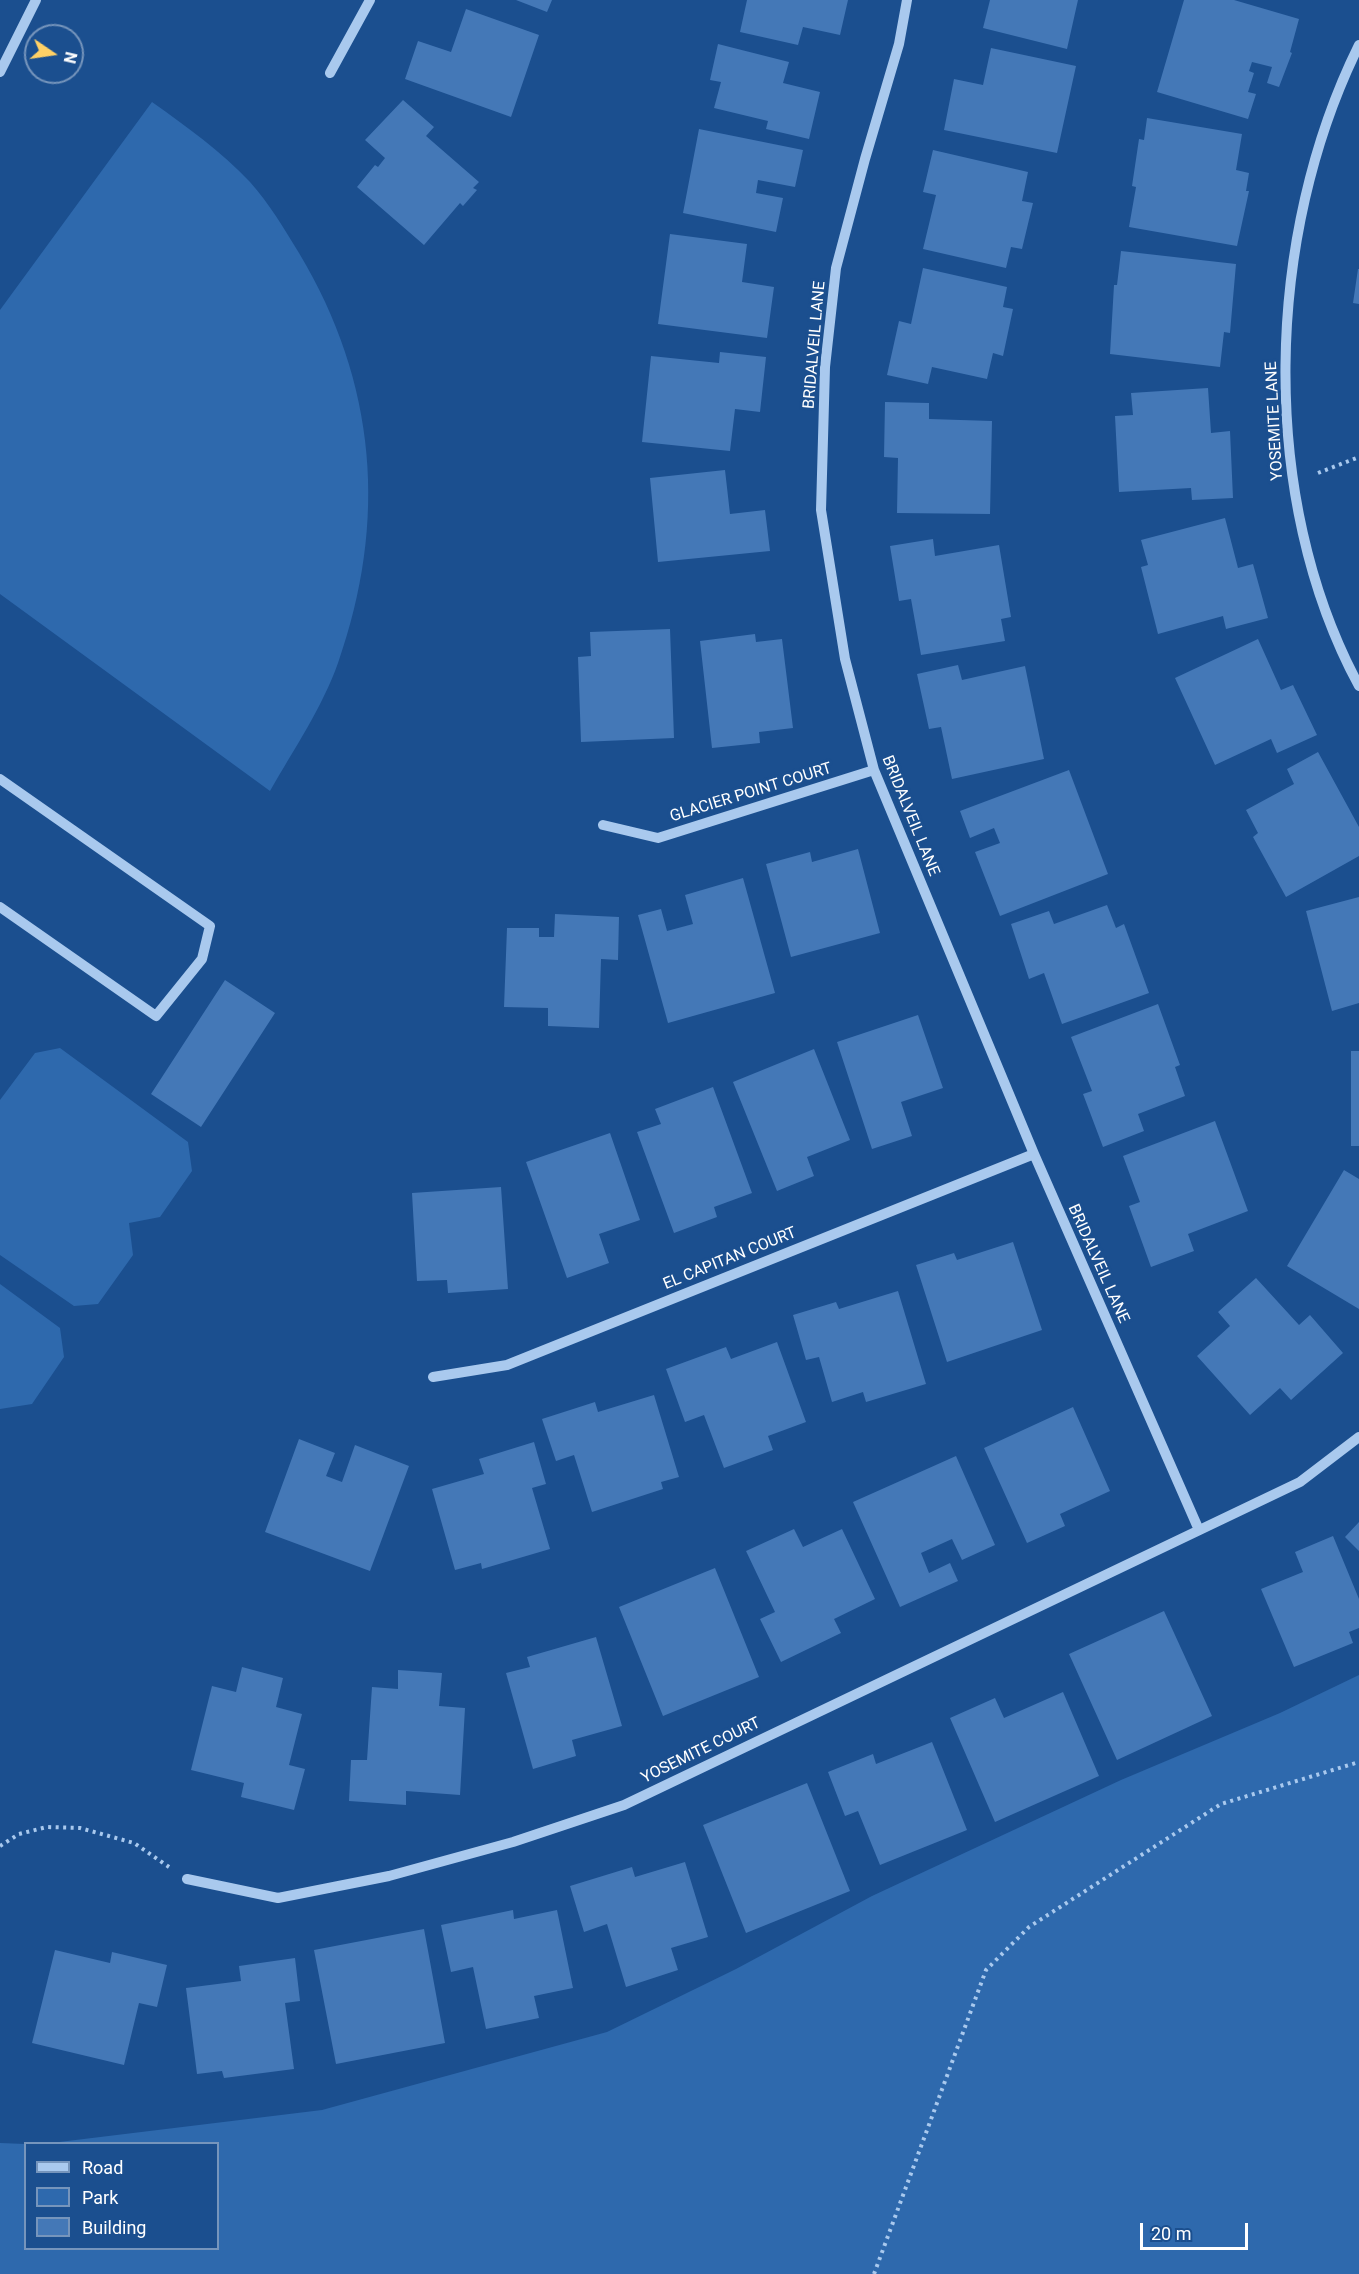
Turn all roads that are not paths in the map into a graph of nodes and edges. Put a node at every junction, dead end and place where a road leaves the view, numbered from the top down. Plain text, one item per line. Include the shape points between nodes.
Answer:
1 (36, 0) edge
2 (370, 0) edge
3 (907, 0) edge
4 (1359, 45) edge
5 (0, 72) edge
6 (330, 73) dead end
7 (1359, 686) edge
8 (874, 770) junction
9 (0, 779) edge
10 (603, 825) dead end
11 (0, 907) edge
12 (1034, 1154) junction
13 (434, 1377) dead end
14 (1359, 1437) edge
15 (1199, 1530) junction
16 (187, 1879) road end

1 - 5 street
2 - 6 street
3 - 8 street, BRIDALVEIL LANE via 899,44 836,268 825,367 821,510 845,658
4 - 7 street, YOSEMITE LANE via 1340,83 1317,148 1294,261 1284,369 1291,477 1324,611
8 - 10 street, GLACIER POINT COURT via 658,838
8 - 12 street, BRIDALVEIL LANE
9 - 11 street via 210,926 202,959 156,1016
12 - 13 street, EL CAPITAN COURT via 507,1365
12 - 15 street, BRIDALVEIL LANE
14 - 15 street via 1299,1482
15 - 16 street, YOSEMITE COURT via 624,1805 513,1842 389,1876 278,1898

